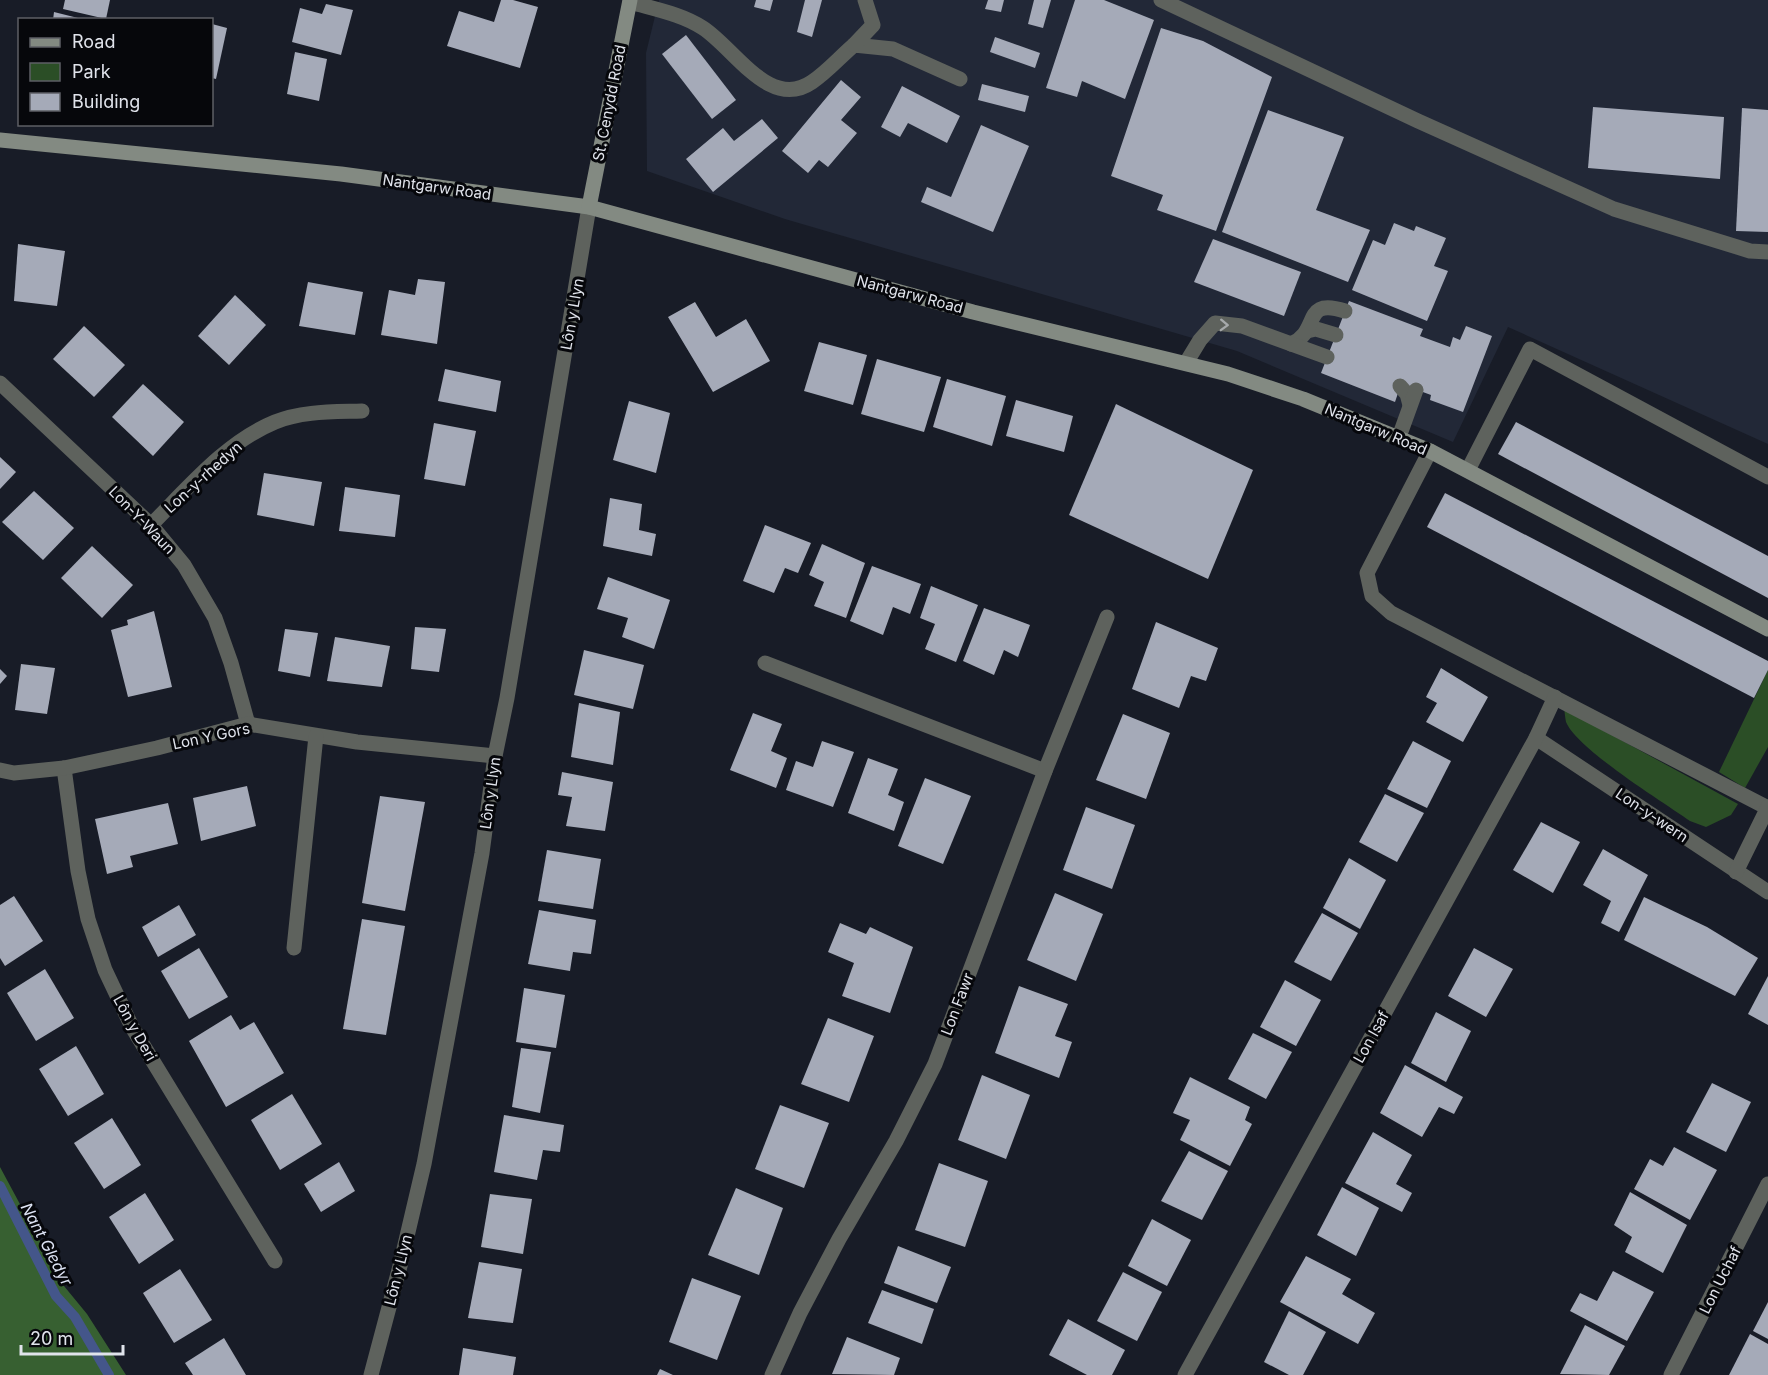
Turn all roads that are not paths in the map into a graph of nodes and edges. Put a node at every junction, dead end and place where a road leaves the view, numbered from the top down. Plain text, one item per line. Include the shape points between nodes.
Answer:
1 (865, 0) edge
2 (1161, 0) edge
3 (630, 1) edge
4 (854, 45) junction
5 (960, 79) dead end
6 (0, 140) edge
7 (589, 207) junction
8 (1768, 252) edge
9 (1345, 311) dead end
10 (1307, 331) junction
11 (1336, 335) dead end
12 (1291, 344) junction
13 (1327, 357) dead end
14 (1186, 363) junction
15 (0, 383) edge
16 (1400, 387) dead end
17 (1416, 390) dead end
18 (1410, 405) junction
19 (362, 411) dead end
20 (1399, 437) junction
21 (1430, 451) junction
22 (1468, 470) junction
23 (1768, 477) edge
24 (151, 525) junction
25 (1107, 617) dead end
26 (1768, 628) edge
27 (765, 663) dead end
28 (1555, 697) junction
29 (248, 724) junction
30 (316, 736) junction
31 (1536, 738) junction
32 (495, 756) junction
33 (64, 768) junction
34 (0, 770) edge
35 (1045, 771) junction
36 (1768, 808) edge
37 (1736, 872) junction
38 (1768, 892) edge
39 (294, 948) dead end
40 (1768, 1184) edge
41 (275, 1261) dead end
42 (371, 1375) edge
43 (772, 1375) edge
44 (1185, 1375) edge
45 (1671, 1375) edge

1 - 4 street via 873,25
2 - 8 street via 1614,209 1750,251
3 - 4 street via 704,28 761,79 785,91 812,82
3 - 7 main road, St. Cenydd Road
4 - 5 street via 892,49
6 - 7 main road, Nantgarw Road via 341,174
7 - 14 main road, Nantgarw Road via 973,312
7 - 32 street, Lôn y Llyn
9 - 10 street via 1328,305 1320,309
10 - 11 street via 1316,328
10 - 12 street
12 - 13 street
14 -> 12 street via 1215,323 1242,326
14 - 20 main road, Nantgarw Road via 1303,399
15 - 24 street, Lon-Y-Waun
16 - 18 street
17 - 18 street
18 - 20 street
19 - 24 street, Lon-y-rhedyn via 310,413 276,422 242,440
20 - 21 main road, Nantgarw Road
21 - 22 main road, Nantgarw Road
21 - 28 street via 1367,573 1372,596 1391,613
22 - 23 street via 1530,349
22 - 26 main road, Nantgarw Road
24 - 29 street, Lon-Y-Waun via 184,565 215,618
25 - 35 street, Lon Fawr
27 - 35 street
28 - 31 street, Lon Isaf
28 - 36 street
29 - 30 street, Lon Y Gors
29 - 33 street, Lon Y Gors
30 - 32 street, Lon Y Gors
30 - 39 street
31 - 37 street, Lon-y-wern
31 - 44 street, Lon Isaf
32 - 42 street, Lôn y Llyn via 482,853 424,1164
33 - 34 street, Lon Y Gors via 14,773
33 - 41 street, Lôn y Deri via 78,871 105,970 132,1027
35 - 43 street, Lon Fawr via 935,1064 800,1313
36 - 37 street
37 - 38 street, Lon-y-wern
40 - 45 street, Lon Uchaf

